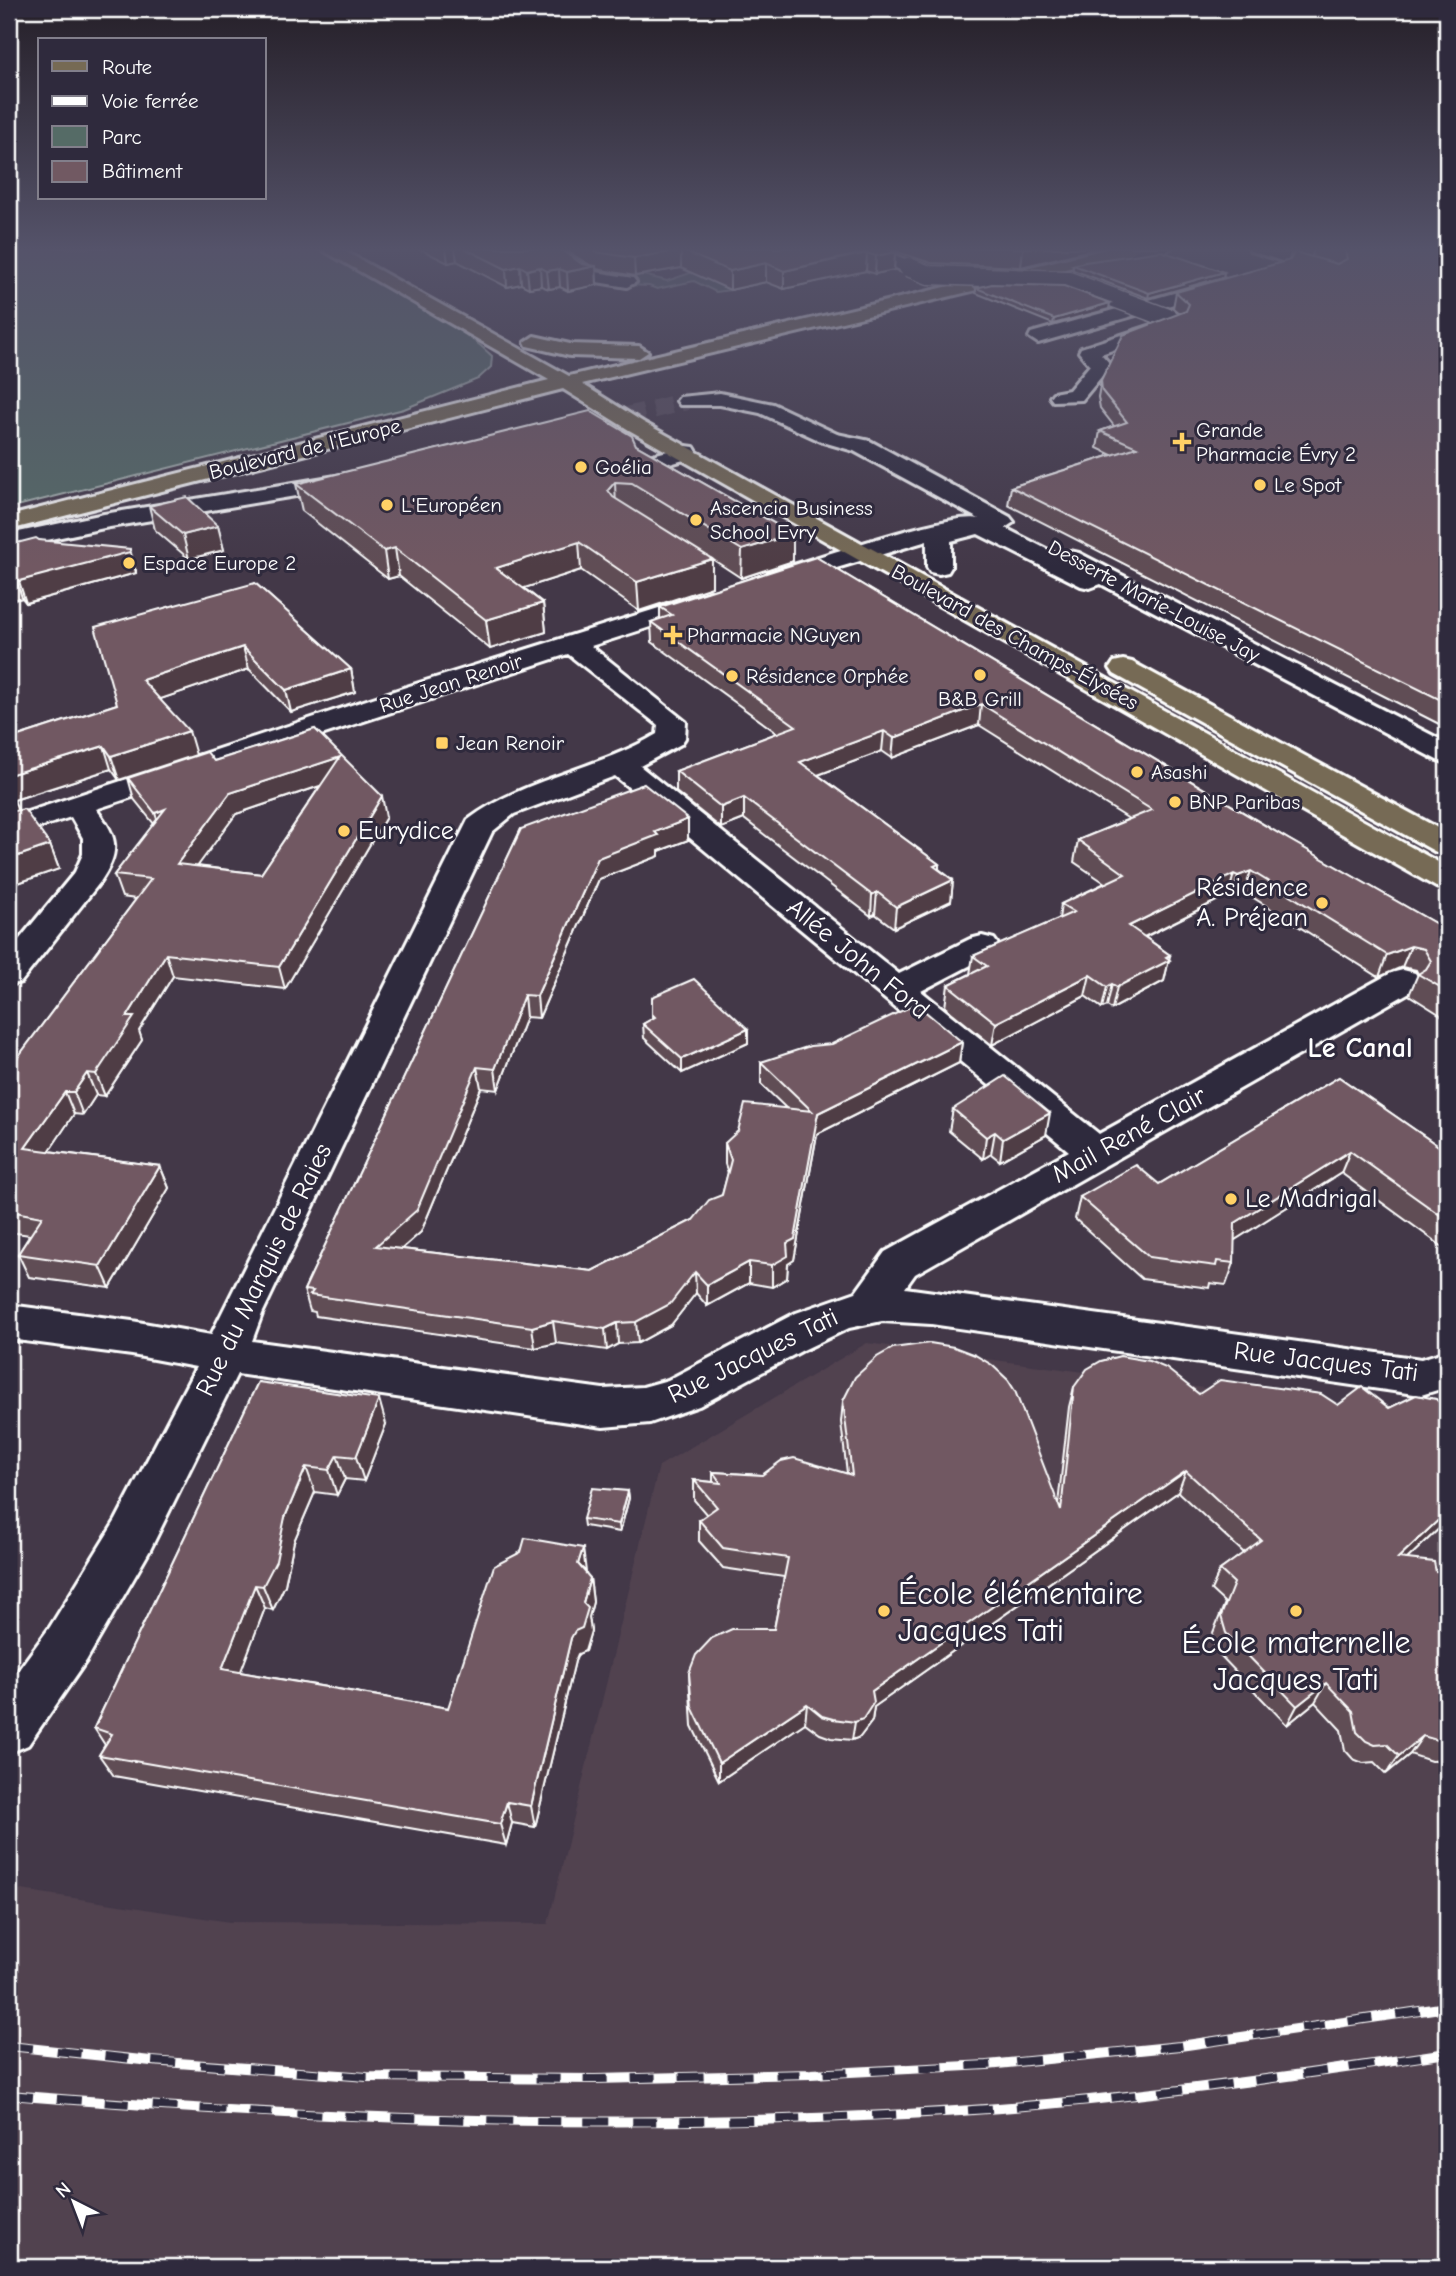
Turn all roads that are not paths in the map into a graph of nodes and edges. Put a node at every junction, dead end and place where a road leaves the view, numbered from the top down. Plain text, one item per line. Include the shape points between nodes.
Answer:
1 (490, 354) edge
2 (515, 354) edge
3 (556, 354) edge
4 (635, 354) edge
5 (668, 354) edge
6 (1090, 354) edge
7 (661, 356) junction
8 (491, 366) dead end
9 (589, 372) junction
10 (559, 379) junction
11 (461, 387) dead end
12 (1060, 397) dead end
13 (493, 401) junction
14 (687, 401) tunnel mouth
15 (404, 409) junction
16 (615, 414) junction
17 (686, 452) junction
18 (364, 478) edge
19 (674, 480) edge
20 (139, 491) junction
21 (9, 508) edge
22 (104, 521) junction
23 (9, 523) edge
24 (864, 538) junction
25 (9, 541) edge
26 (895, 542) junction
27 (786, 545) dead end
28 (818, 564) junction
29 (939, 567) junction
30 (1090, 581) junction
31 (854, 585) edge
32 (974, 586) dead end
33 (1124, 586) junction
34 (572, 644) junction
35 (1104, 658) dead end
36 (1447, 754) edge
37 (619, 764) junction
38 (78, 806) junction
39 (9, 828) edge
40 (1447, 845) edge
41 (1447, 880) edge
42 (982, 946) dead end
43 (9, 974) edge
44 (1403, 981) dead end
45 (895, 990) junction
46 (1097, 1153) junction
47 (870, 1305) junction
48 (9, 1322) edge
49 (225, 1355) junction
50 (1447, 1369) edge
51 (9, 1727) edge

1 - 8 main road
2 - 10 main road, Boulevard des Champs-Élysées
3 - 9 main road
4 - 7 main road
5 - 7 main road, Boulevard de l'Europe
6 - 12 street, bridge via 1101,365 1075,396
7 - 9 main road, Boulevard de l'Europe
7 - 9 main road via 627,388
9 - 10 main road, Boulevard de l'Europe
10 - 13 main road, Boulevard de l'Europe
10 - 15 main road, Boulevard de l'Europe
10 - 16 main road, Boulevard des Champs-Élysées
11 - 15 main road
13 - 16 main road via 555,401
13 - 20 main road, Boulevard de l'Europe
14 - 33 street, Desserte Marie-Louise Jay via 750,403 830,438 862,446
15 - 21 main road, Boulevard de l'Europe
16 - 17 main road, Boulevard des Champs-Élysées
17 - 19 street via 646,464
17 - 24 main road, Boulevard des Champs-Élysées
18 - 22 street
20 - 22 street
20 - 23 main road, Boulevard de l'Europe
22 - 25 street
24 - 26 street, Rue Jean Renoir
24 - 28 street, Rue Jean Renoir
24 - 41 main road, Boulevard des Champs-Élysées
26 - 29 main road, Boulevard des Champs-Élysées
26 - 30 street, Rue Jean Renoir via 972,524
27 - 28 street
28 - 31 street
28 - 34 street, Rue Jean Renoir
29 - 30 street via 941,536 971,530 1059,575
29 - 32 main road, Boulevard des Champs-Élysées
30 - 33 street
33 - 36 street, Desserte Marie-Louise Jay
34 - 37 street via 672,722 671,738
34 - 38 street, Rue Jean Renoir
35 - 40 main road, Boulevard des Champs-Élysées
37 - 45 street, Allée John Ford
37 - 49 street, Rue du Marquis de Raies via 503,808 479,827
38 - 39 street, Rue Jean Renoir
38 - 43 street via 101,839 100,858
42 - 45 street
44 - 46 street, Mail René Clair
45 - 46 street, Allée John Ford
46 - 47 street, Mail René Clair via 900,1263
47 - 49 street, Rue Jacques Tati via 795,1332 694,1388 654,1404 603,1408
47 - 50 street, Rue Jacques Tati via 931,1307 1421,1377
48 - 49 street, Rue Jacques Tati
49 - 51 street, Rue du Marquis de Raies via 133,1535 68,1644

